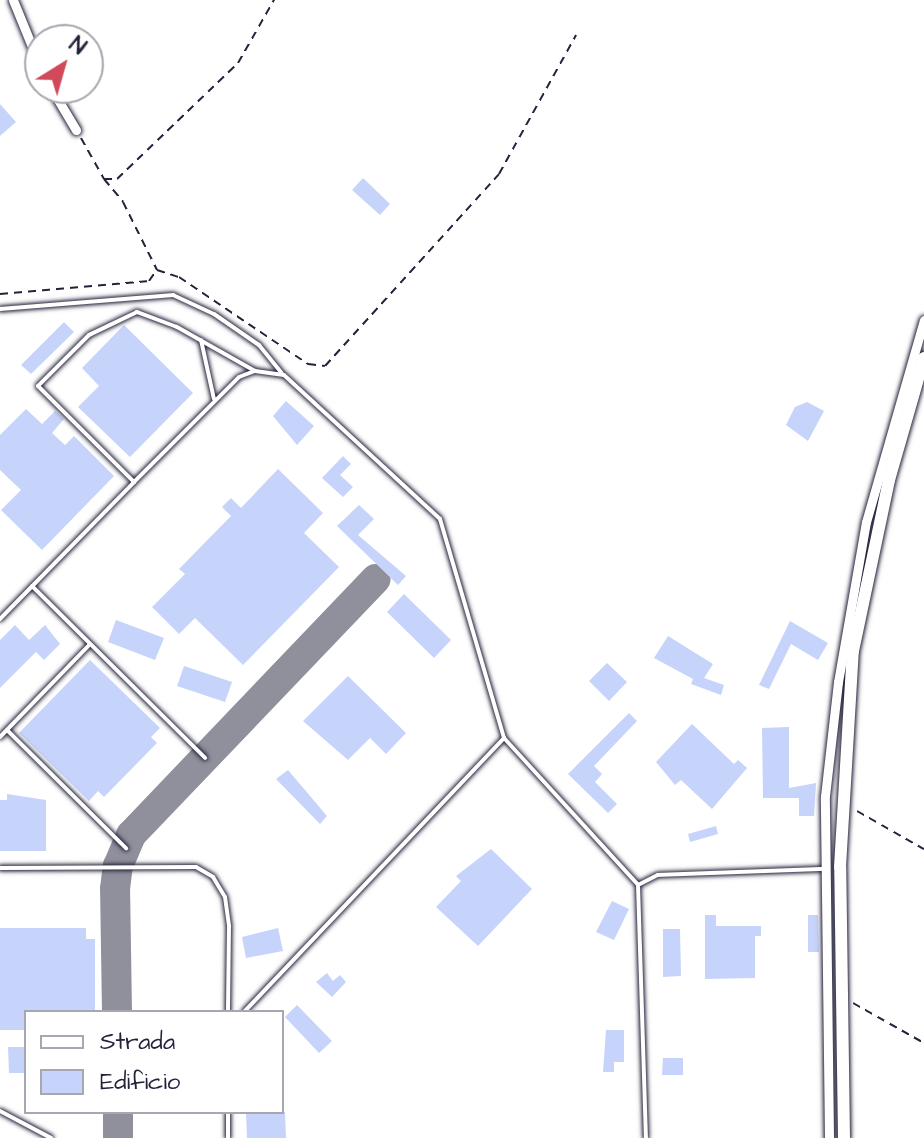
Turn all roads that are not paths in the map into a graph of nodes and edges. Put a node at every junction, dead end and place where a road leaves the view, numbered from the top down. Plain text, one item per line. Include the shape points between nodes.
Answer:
1 (13, 0) edge
2 (24, 27) edge
3 (61, 104) edge
4 (76, 130) road end
5 (0, 309) edge
6 (924, 320) edge
7 (201, 340) junction
8 (924, 358) edge
9 (255, 371) junction
10 (284, 375) junction
11 (214, 399) junction
12 (134, 482) junction
13 (32, 586) junction
14 (0, 619) edge
15 (90, 643) junction
16 (7, 730) junction
17 (0, 737) edge
18 (504, 738) junction
19 (205, 758) dead end
20 (126, 848) dead end
21 (0, 868) edge
22 (825, 869) junction
23 (638, 885) junction
24 (228, 1010) edge
25 (246, 1010) edge
26 (0, 1111) edge
27 (228, 1114) edge
28 (51, 1138) edge
29 (228, 1138) edge
30 (646, 1138) edge
31 (829, 1138) edge
32 (844, 1138) edge

1 - 2 street
3 - 4 street
5 - 10 lane via 173,295 214,314 259,345
6 - 22 street via 849,595 825,796
7 - 9 lane
7 - 11 lane
7 - 12 lane via 137,312 89,335 38,386
8 - 32 main road via 861,600 841,804
9 - 10 lane
9 - 11 lane
10 - 18 lane via 440,519
11 - 12 lane
12 - 13 lane
13 - 14 lane
13 - 15 lane
15 - 16 lane
15 - 19 lane
16 - 17 lane
16 - 20 lane
18 - 23 lane
18 - 25 lane
21 - 24 lane via 196,867 213,877 225,897 229,927
22 - 23 lane via 658,875
22 - 31 street
23 - 30 lane
26 - 28 lane
27 - 29 lane

